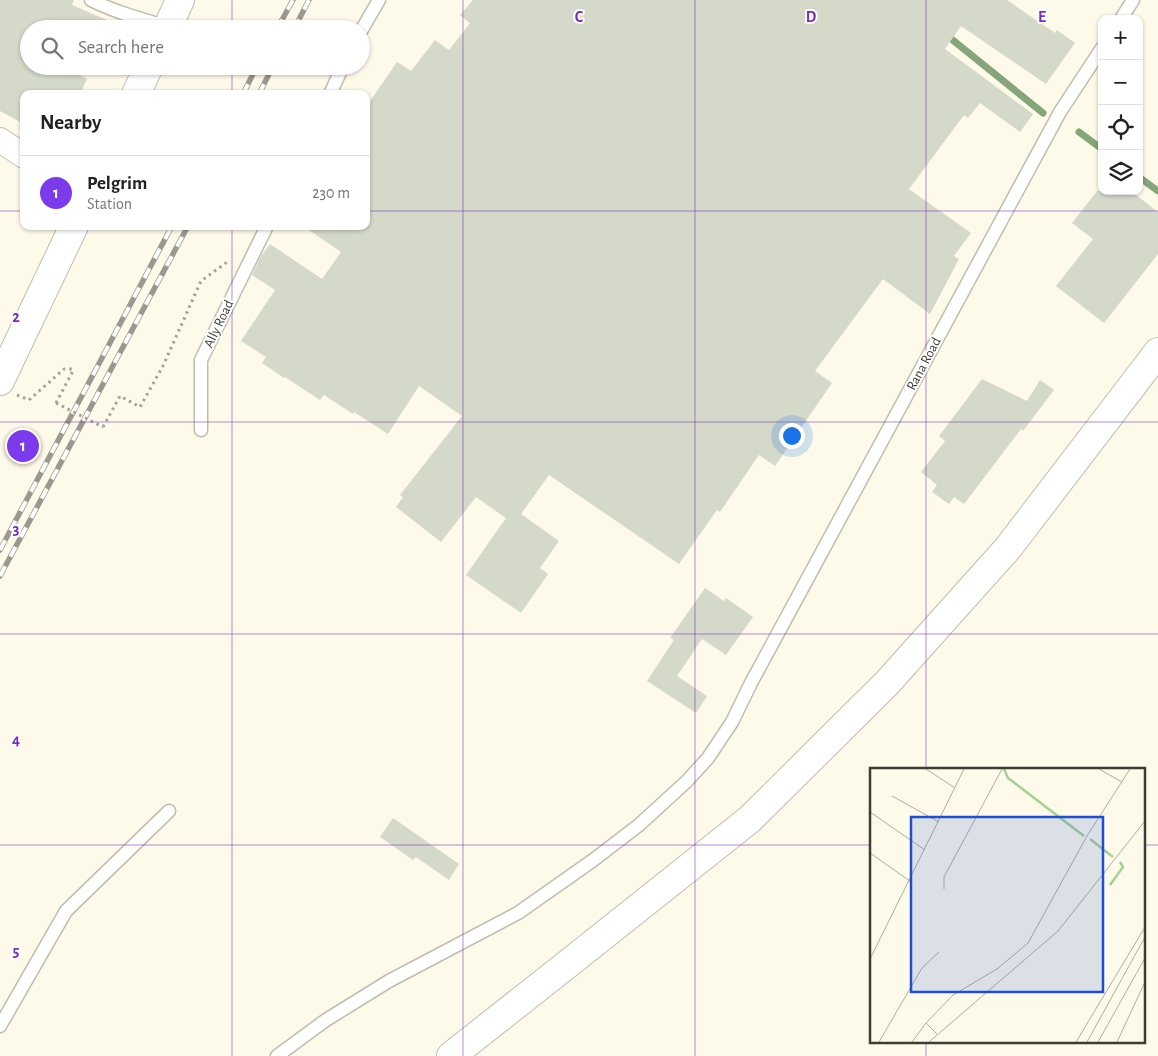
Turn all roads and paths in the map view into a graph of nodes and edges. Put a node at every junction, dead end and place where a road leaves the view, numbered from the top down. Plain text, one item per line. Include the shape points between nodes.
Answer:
1 (91, 0) edge
2 (180, 0) edge
3 (379, 0) edge
4 (1133, 0) edge
5 (1124, 15) edge
6 (141, 20) edge
7 (171, 20) edge
8 (367, 20) edge
9 (1098, 54) edge
10 (145, 75) edge
11 (339, 75) edge
12 (138, 90) edge
13 (332, 90) edge
14 (0, 140) edge
15 (20, 153) edge
16 (72, 230) edge
17 (265, 230) edge
18 (260, 240) junction
19 (1158, 352) edge
20 (7, 387) edge
21 (202, 430) dead end
22 (169, 811) dead end
23 (0, 1026) edge
24 (276, 1056) edge
25 (450, 1056) edge

1 - 6 lane
2 - 7 main road
3 - 8 lane
4 - 5 lane
9 - 24 lane, Rana Road via 1060,112 732,722 708,758 639,825 518,913 389,981
10 - 12 main road
11 - 13 lane
14 - 15 street
16 - 20 main road
17 - 18 lane, Ally Road
18 - 20 path, bridge via 201,281 163,366 140,407 120,396 103,427 56,403 74,369 64,369 29,400
18 - 21 lane, Ally Road via 202,360
19 - 25 main road via 1008,548 887,683 750,819
22 - 23 lane via 66,911

